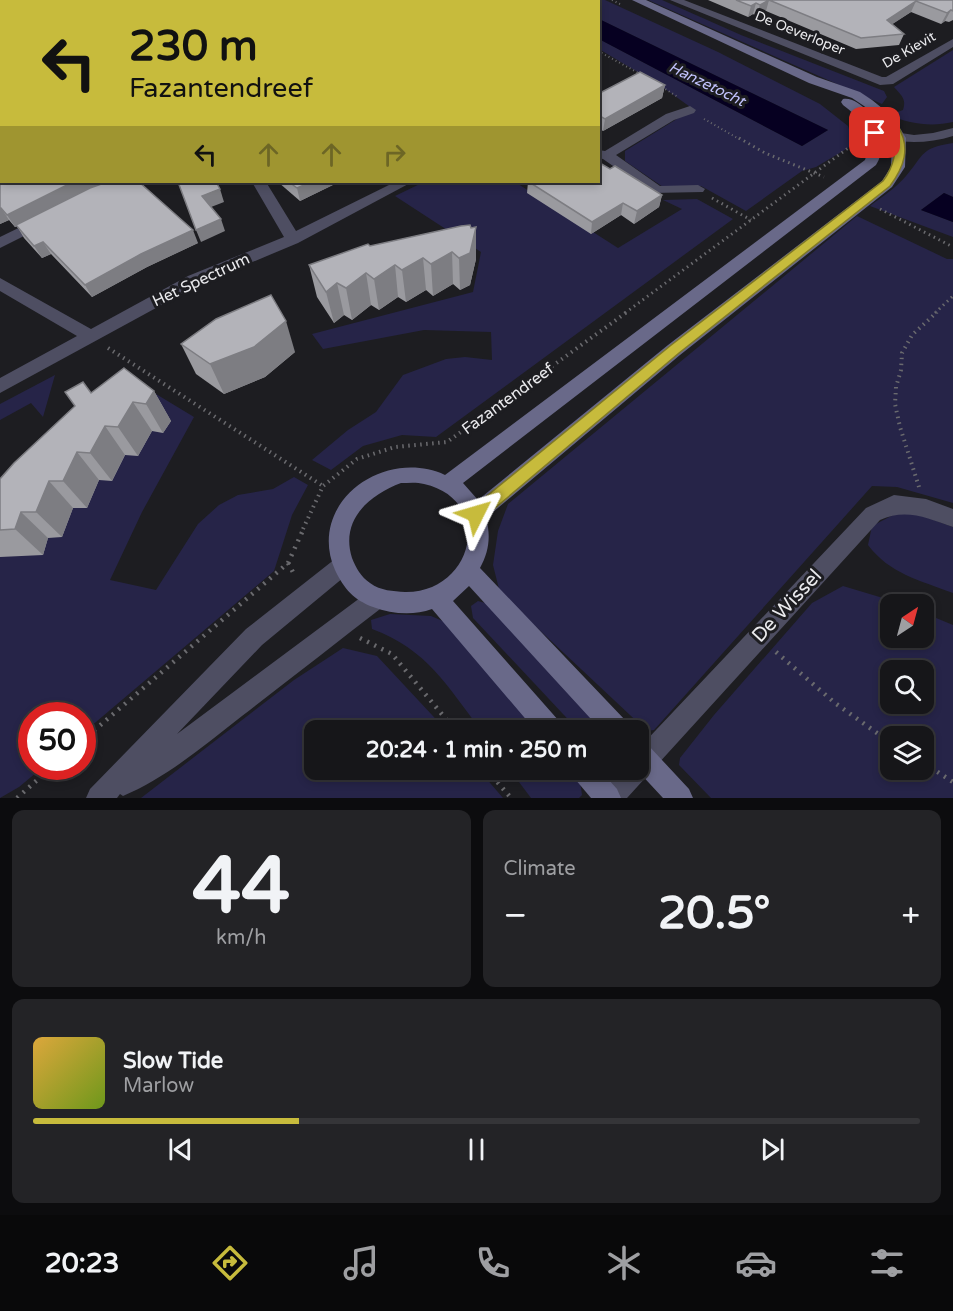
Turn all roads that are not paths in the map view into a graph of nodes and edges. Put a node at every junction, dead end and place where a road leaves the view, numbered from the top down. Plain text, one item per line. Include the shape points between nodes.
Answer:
1 (637, 0) edge
2 (675, 0) edge
3 (953, 42) edge
4 (813, 80) junction
5 (880, 81) joint
6 (690, 110) dead end
7 (953, 132) edge
8 (875, 133) junction
9 (897, 133) junction
10 (603, 154) edge
11 (260, 183) edge
12 (403, 183) edge
13 (698, 189) road end
14 (50, 217) edge
15 (293, 239) junction
16 (0, 243) edge
17 (0, 284) edge
18 (90, 336) junction
19 (0, 386) edge
20 (448, 483) junction
21 (476, 514) junction
22 (953, 518) edge
23 (342, 566) junction
24 (470, 572) junction
25 (376, 599) junction
26 (437, 599) junction
27 (541, 720) edge
28 (608, 720) edge
29 (649, 753) edge
30 (649, 771) edge
31 (593, 780) edge
32 (625, 780) edge
33 (104, 795) edge
34 (609, 798) edge
35 (680, 798) edge

1 - 4 main road
2 - 5 street, De Oeverloper
3 - 5 street, De Kievit via 889,81
4 - 8 main road via 852,105
4 - 9 main road via 856,95 888,120
6 - 10 street
7 - 9 street via 935,139
8 - 9 street
8 - 20 main road, Fazantendreef via 878,147 872,162
9 - 21 main road via 898,167 887,184 674,350
10 - 13 street via 657,190
11 - 15 street
12 - 15 street, Het Spectrum
14 - 16 street
15 - 18 street, Het Spectrum via 194,280
17 - 18 street
18 - 19 street, Het Spectrum
20 - 21 main road via 465,496
20 - 23 main road via 426,475 401,475 377,483 357,498 343,518 338,542
21 - 24 main road via 481,543
22 - 29 street, De Wissel via 926,508 894,504 873,514
23 - 25 main road via 355,585
23 - 33 street via 254,637
24 - 26 main road
24 - 28 main road
25 - 26 main road via 406,605
25 - 33 street via 165,758
26 - 27 main road
30 - 35 main road
31 - 34 main road, De Wissel
32 - 34 street, De Wissel

